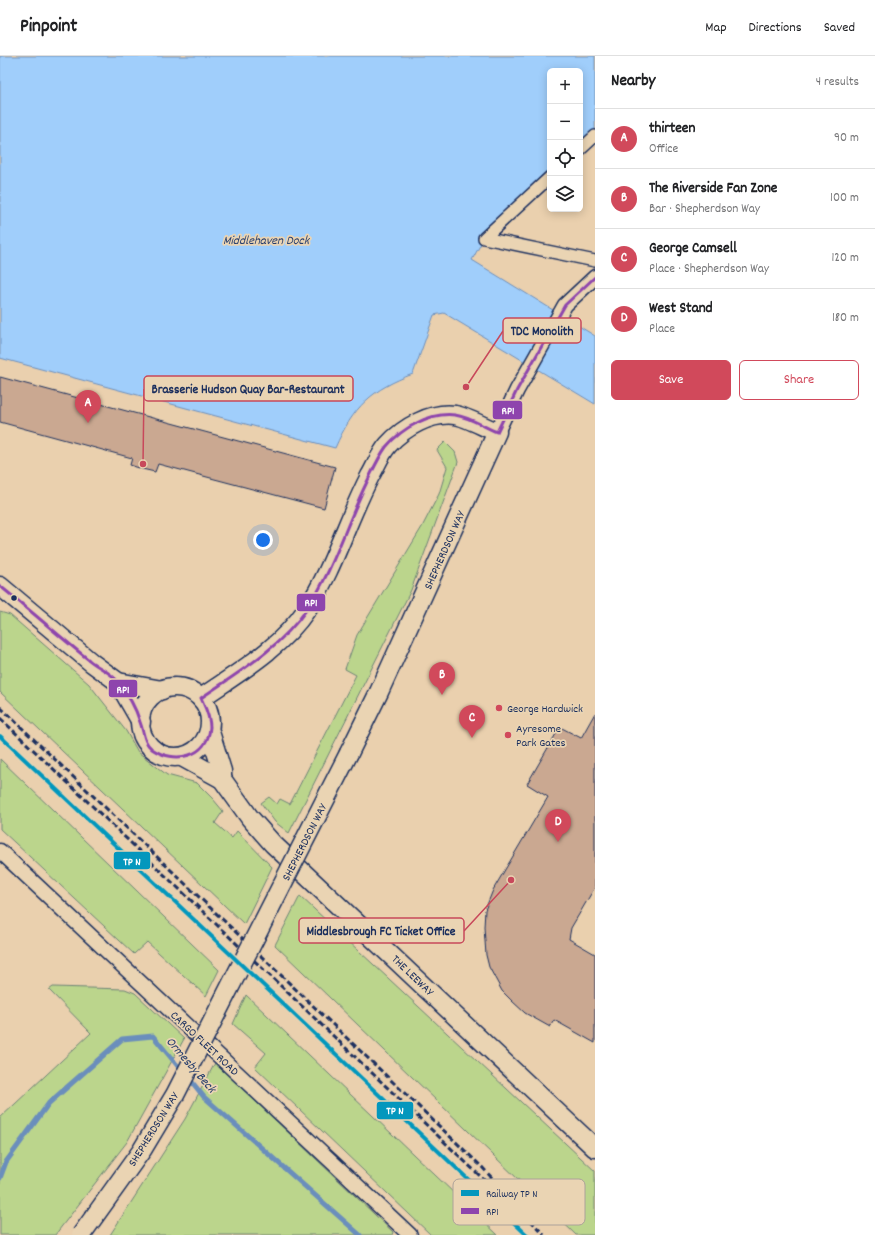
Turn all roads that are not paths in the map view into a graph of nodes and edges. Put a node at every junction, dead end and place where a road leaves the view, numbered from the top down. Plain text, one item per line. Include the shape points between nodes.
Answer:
1 (595, 136) edge
2 (583, 147) edge
3 (547, 180) edge
4 (595, 261) edge
5 (595, 277) edge
6 (497, 432) junction
7 (0, 586) edge
8 (118, 682) junction
9 (162, 690) junction
10 (201, 698) junction
11 (140, 722) junction
12 (210, 732) junction
13 (182, 757) junction
14 (222, 779) junction
15 (0, 851) edge
16 (595, 1148) edge
17 (81, 1235) edge
18 (410, 1235) edge

1 - 2 street
3 - 4 street via 484,238
5 - 6 street via 565,305 517,390
6 - 10 street via 456,416 426,419 407,428 396,437 381,456 357,501 323,584 306,611 274,647
6 - 17 street, SHEPHERDSON WAY, bridge via 379,692 175,1095 142,1150
7 - 8 street
8 - 9 street
8 - 11 street
9 - 10 street via 172,687 183,688 193,691
9 - 11 street via 146,703
10 - 12 street via 208,708
11 - 13 street via 143,738 151,748 161,755
12 - 13 street via 205,743 196,752
12 - 14 street, THE LEEWAY
13 - 14 street, THE LEEWAY
14 - 16 street, THE LEEWAY via 250,818 273,844
15 - 18 street, CARGO FLEET ROAD

